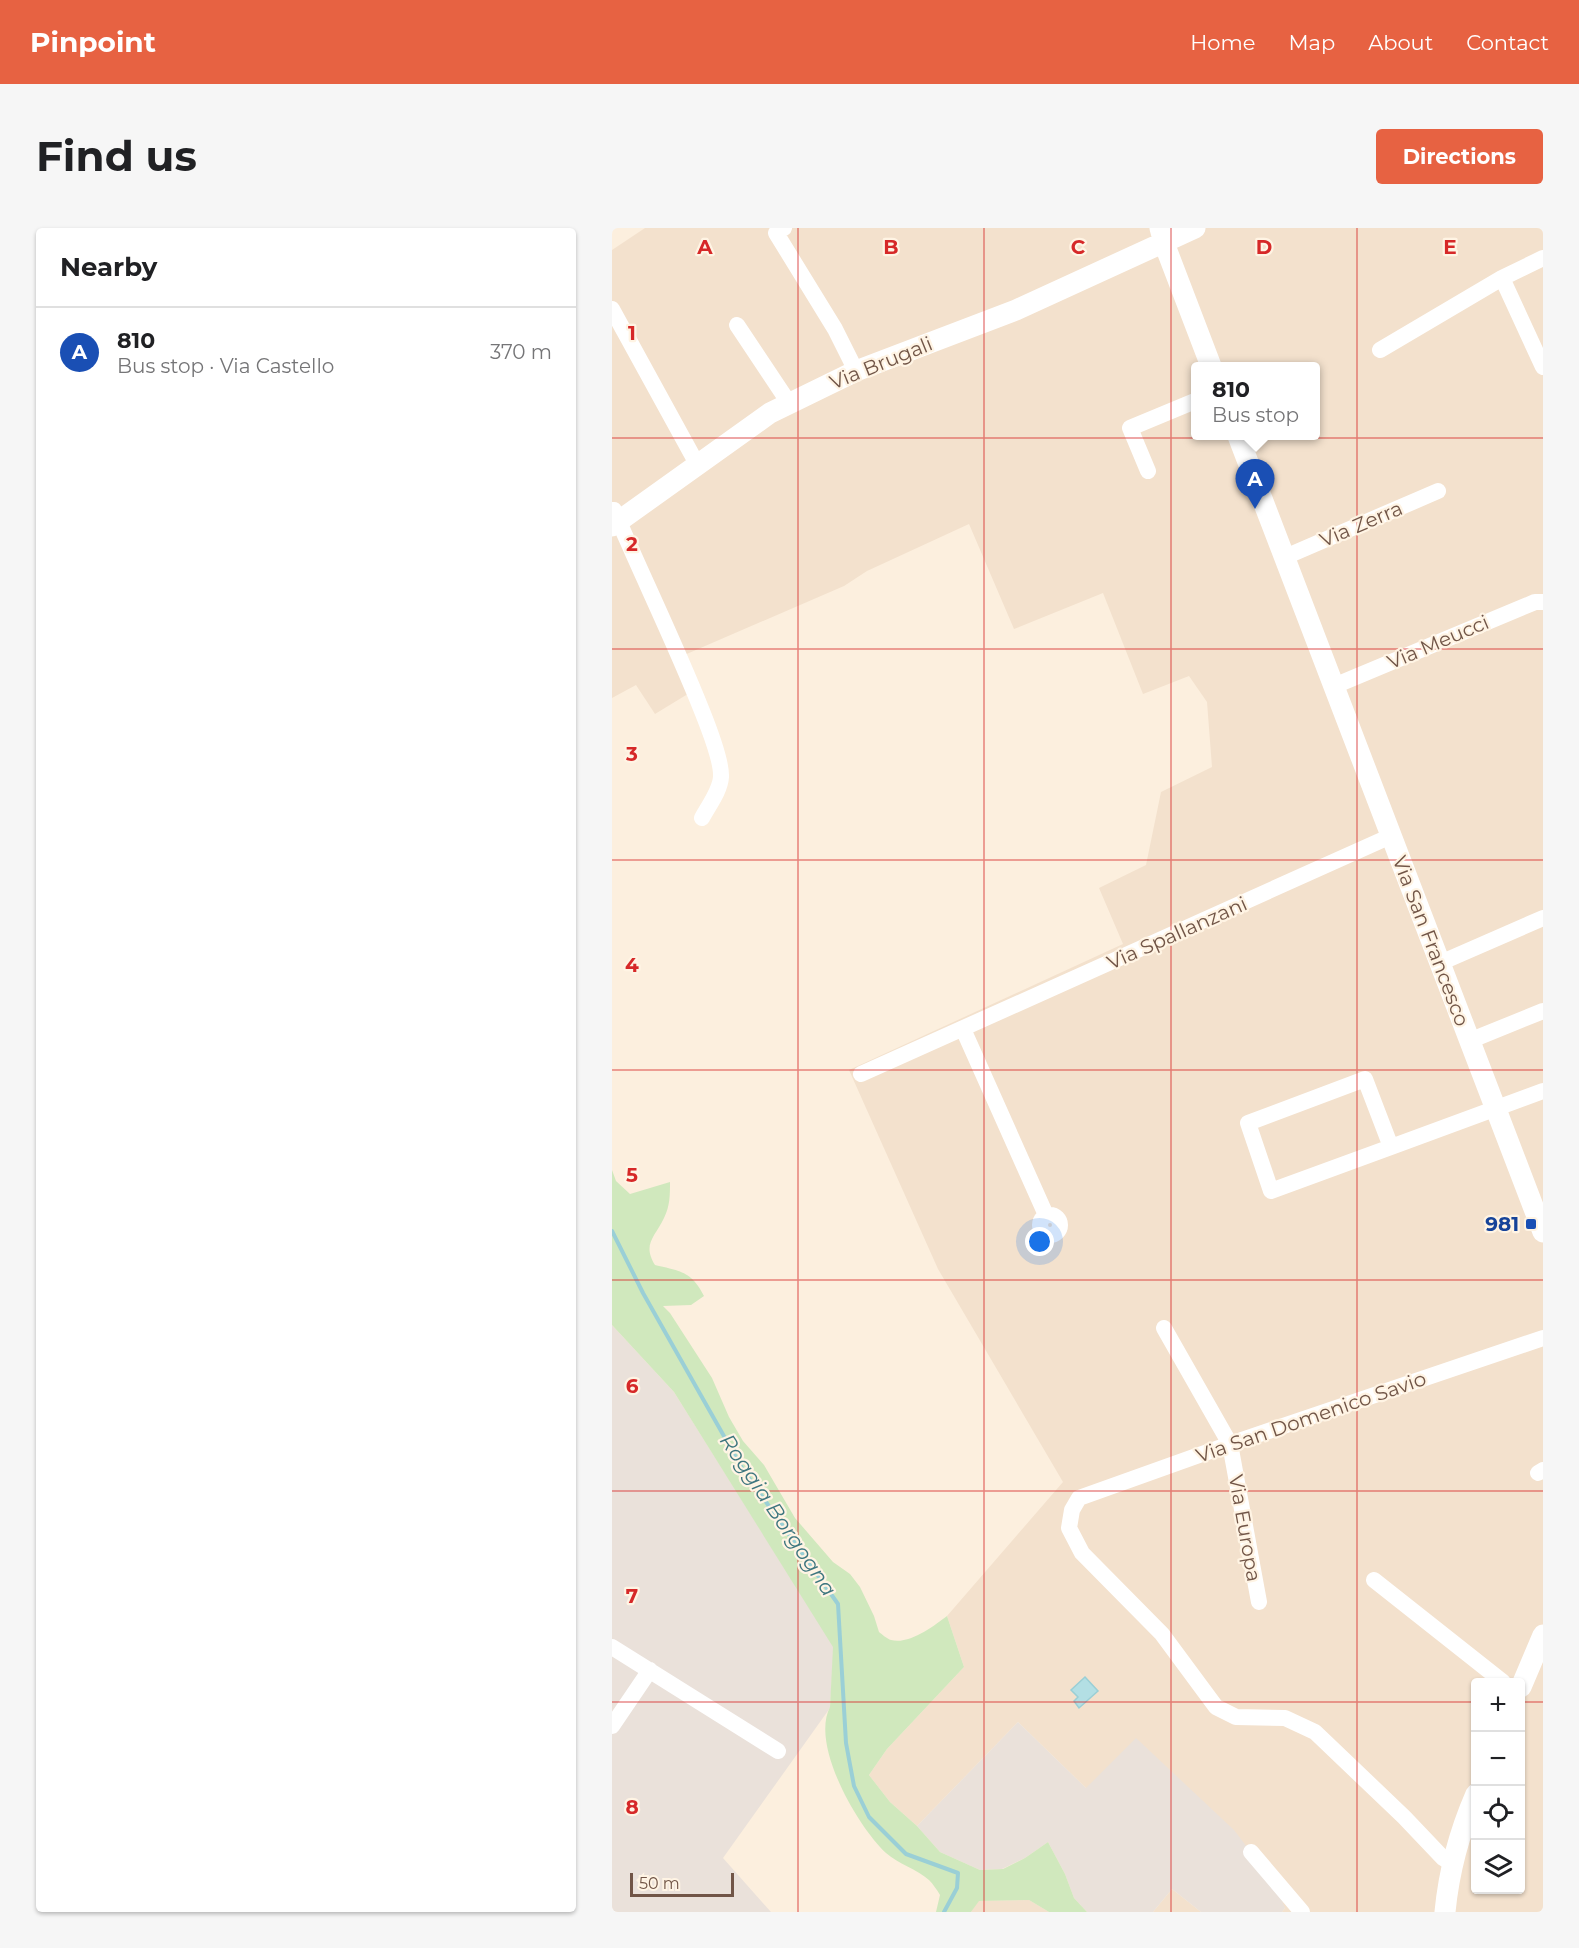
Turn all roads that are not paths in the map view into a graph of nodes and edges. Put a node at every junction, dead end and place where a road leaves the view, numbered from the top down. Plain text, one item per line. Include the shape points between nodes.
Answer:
1 (784, 228) edge
2 (1195, 228) edge
3 (1162, 236) edge
4 (1543, 258) edge
5 (1502, 278) junction
6 (612, 309) edge
7 (737, 325) dead end
8 (1380, 350) dead end
9 (1209, 362) edge
10 (1543, 367) edge
11 (856, 371) junction
12 (1191, 403) edge
13 (789, 404) junction
14 (1240, 440) edge
15 (698, 464) junction
16 (1148, 471) dead end
17 (1438, 491) dead end
18 (614, 519) edge
19 (1285, 557) junction
20 (1543, 602) edge
21 (1334, 686) junction
22 (702, 818) dead end
23 (1391, 836) junction
24 (1543, 918) edge
25 (1440, 963) junction
26 (1543, 1011) edge
27 (963, 1029) junction
28 (1469, 1041) junction
29 (861, 1074) dead end
30 (1543, 1091) edge
31 (1495, 1108) junction
32 (1391, 1147) junction
33 (1046, 1215) dead end
34 (1543, 1232) edge
35 (1164, 1328) dead end
36 (1543, 1338) edge
37 (1230, 1444) junction
38 (1374, 1580) dead end
39 (1259, 1602) dead end
40 (1543, 1635) edge
41 (612, 1647) edge
42 (650, 1670) junction
43 (1536, 1670) edge
44 (1497, 1678) edge
45 (1525, 1682) edge
46 (612, 1726) edge
47 (778, 1751) dead end
48 (1471, 1805) edge
49 (1251, 1852) dead end
50 (1451, 1863) junction
51 (1299, 1911) edge
52 (1445, 1912) edge

1 - 11 street via 776,233
2 - 3 street, Via Brugali
3 - 9 street
3 - 11 street, Via Brugali via 1016,310
4 - 5 street
5 - 8 street
5 - 10 street
6 - 15 street
7 - 13 street
11 - 13 street, Via Brugali
12 - 16 street via 1131,428
13 - 15 street, Via Brugali
14 - 19 street, Via San Francesco
15 - 18 street, Via Brugali
17 - 19 street, Via Zerra
18 - 22 street via 678,650 710,733 722,774
19 - 21 street, Via San Francesco
20 - 21 street, Via Meucci
21 - 23 street, Via San Francesco
23 - 25 street, Via San Francesco
23 - 27 street, Via Spallanzani
24 - 25 street
25 - 28 street, Via San Francesco
26 - 28 street
27 - 29 street, Via Spallanzani
27 - 33 street
28 - 31 street, Via San Francesco
30 - 31 street
31 - 32 street
31 - 34 street, Via San Francesco
32 - 32 street via 1365,1079 1248,1123 1271,1191
35 - 37 street, Via Europa
36 - 37 street, Via San Domenico Savio
37 - 39 street, Via Europa
37 - 50 street, Via San Domenico Savio via 1079,1498 1072,1510 1070,1528 1082,1553 1161,1635 1216,1707 1236,1717 1285,1718 1315,1732
38 - 44 street
40 - 43 street
41 - 42 street
42 - 46 street
42 - 47 street
43 - 45 street
48 - 50 street
49 - 51 street
50 - 52 street

